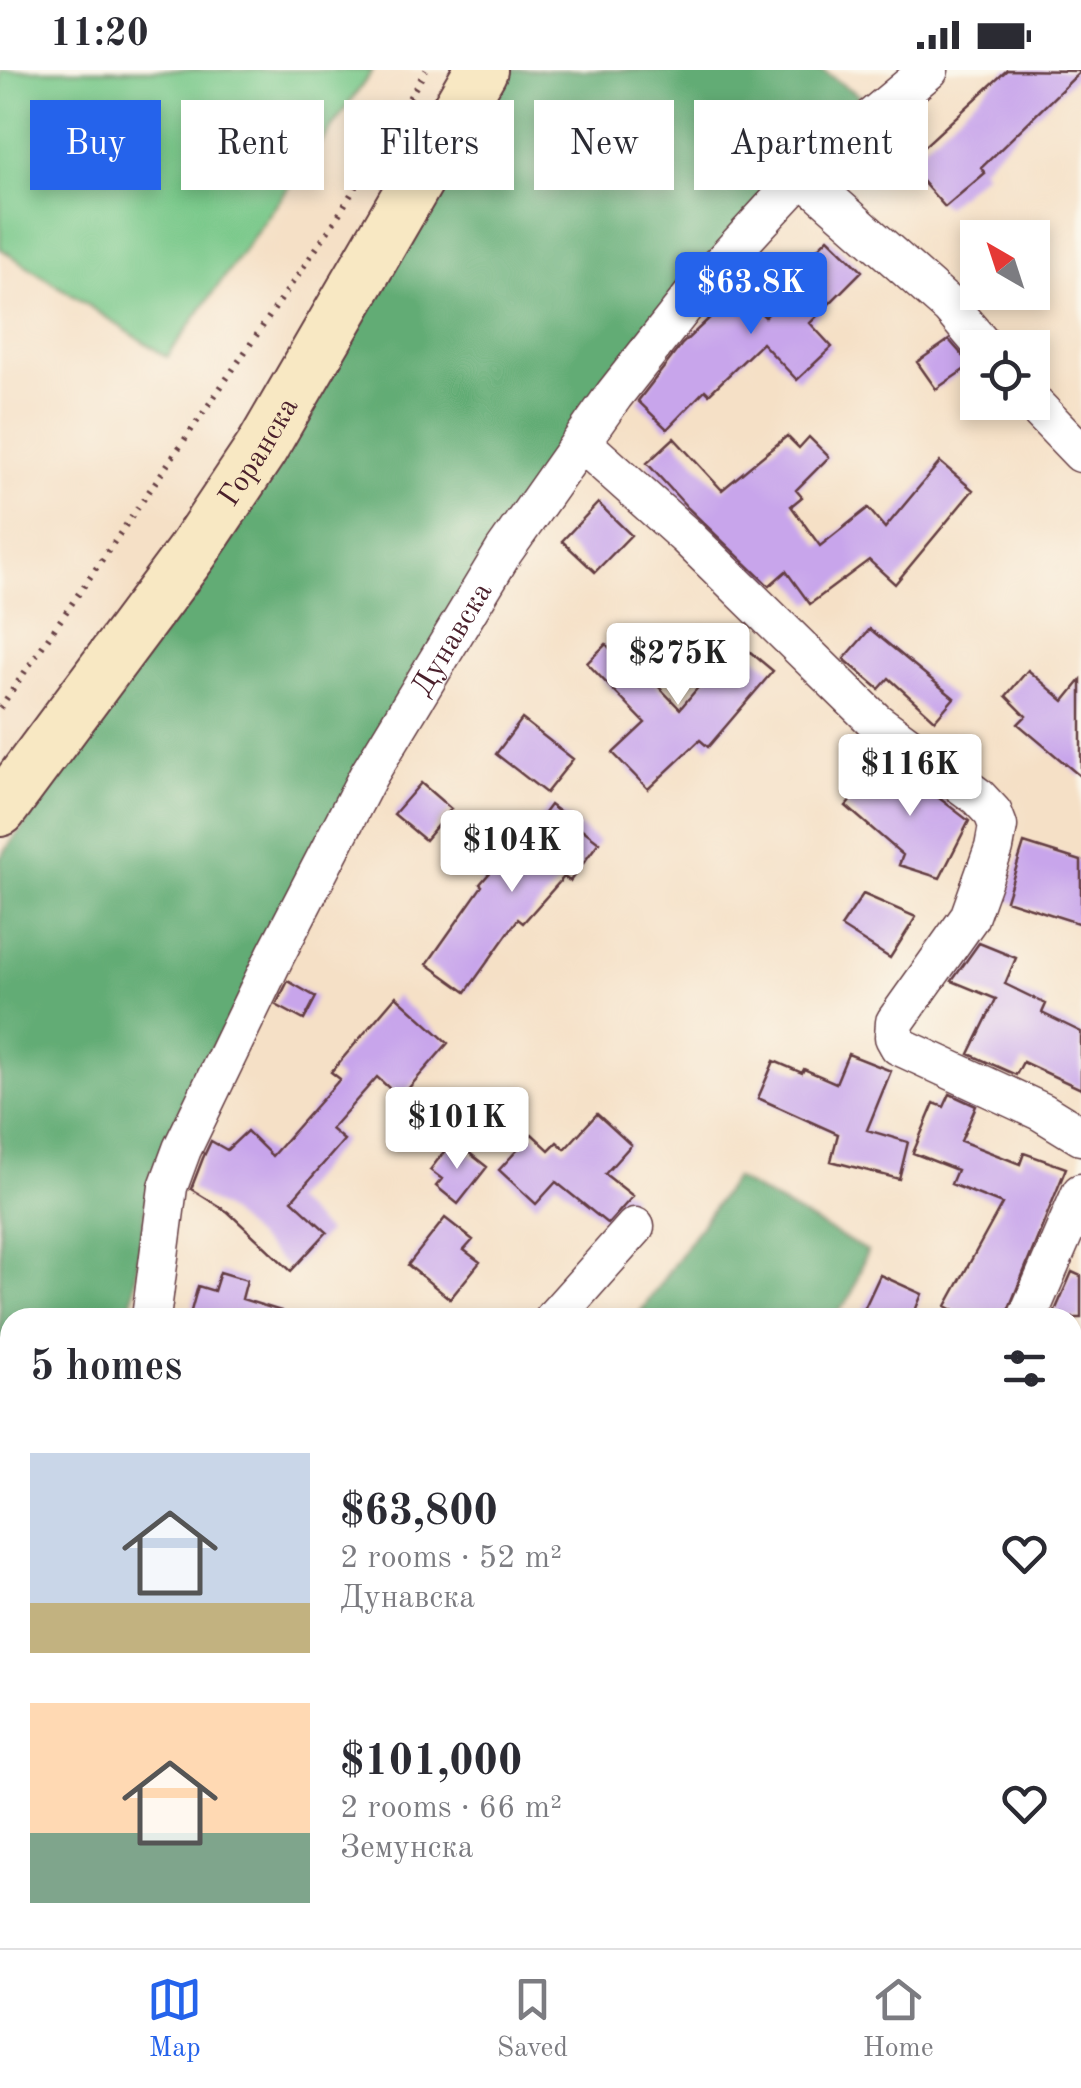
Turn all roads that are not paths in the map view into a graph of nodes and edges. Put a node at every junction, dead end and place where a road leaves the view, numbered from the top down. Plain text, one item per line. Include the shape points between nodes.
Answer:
1 (481, 70) edge
2 (929, 70) edge
3 (893, 100) edge
4 (789, 190) edge
5 (818, 190) edge
6 (970, 330) edge
7 (1049, 420) edge
8 (582, 443) junction
9 (1081, 453) edge
10 (0, 810) edge
11 (1081, 1136) edge
12 (1081, 1193) edge
13 (635, 1228) dead end
14 (152, 1308) edge
15 (563, 1308) edge
16 (1031, 1308) edge

1 - 10 main road, Горанска via 262,449
2 - 3 street, Дунавска
4 - 8 street, Дунавска via 696,291
5 - 6 street
7 - 9 street
8 - 11 street via 875,721 993,813 994,848 969,918 896,1022 894,1036 899,1046
8 - 14 street, Дунавска via 504,551 368,776 205,1097 168,1187
12 - 16 street
13 - 15 street

